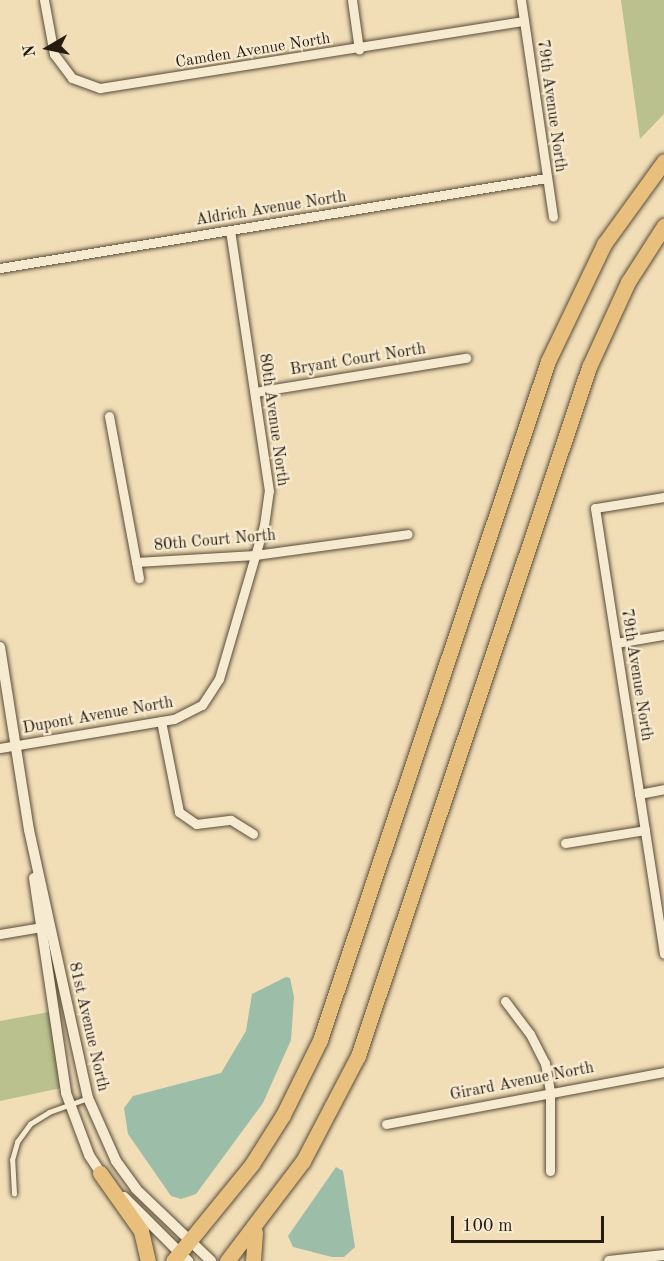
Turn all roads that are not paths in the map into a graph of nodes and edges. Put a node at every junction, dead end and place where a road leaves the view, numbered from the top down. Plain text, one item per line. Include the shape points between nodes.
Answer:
1 (44, 0) edge
2 (352, 0) edge
3 (520, 0) edge
4 (524, 21) junction
5 (359, 50) junction
6 (664, 161) edge
7 (546, 178) junction
8 (553, 217) dead end
9 (664, 226) edge
10 (230, 230) junction
11 (0, 268) edge
12 (466, 358) dead end
13 (255, 392) junction
14 (109, 416) dead end
15 (664, 497) edge
16 (408, 534) dead end
17 (255, 555) junction
18 (136, 562) junction
19 (139, 578) dead end
20 (664, 635) edge
21 (616, 643) junction
22 (0, 647) edge
23 (219, 679) joint
24 (160, 721) junction
25 (14, 745) junction
26 (0, 748) edge
27 (664, 789) edge
28 (639, 794) junction
29 (29, 830) junction
30 (645, 830) junction
31 (253, 834) dead end
32 (565, 843) dead end
33 (51, 925) junction
34 (39, 927) junction
35 (0, 934) edge
36 (664, 954) edge
37 (505, 1001) dead end
38 (664, 1072) edge
39 (550, 1091) junction
40 (88, 1098) junction
41 (70, 1104) junction
42 (386, 1124) dead end
43 (550, 1171) dead end
44 (99, 1173) junction
45 (14, 1194) dead end
46 (256, 1228) junction
47 (183, 1255) edge
48 (664, 1255) edge
49 (148, 1261) edge
50 (211, 1261) edge
51 (227, 1261) edge
52 (253, 1261) edge
53 (609, 1261) edge

1 - 5 street, Camden Avenue North via 58,61 72,78 100,88
2 - 5 street
3 - 4 street, 79th Avenue North
4 - 5 street, Camden Avenue North
4 - 7 street, 79th Avenue North
6 - 47 highway via 604,244 549,361 320,1040 266,1142
7 - 8 street, 79th Avenue North
7 - 10 street, Aldrich Avenue North
9 - 46 highway via 628,282 594,352 358,1056 310,1150
10 - 11 street, Aldrich Avenue North
10 - 13 street, 80th Avenue North
12 - 13 street, Bryant Court North
13 - 17 street, 80th Avenue North via 269,491
14 - 18 street, 80th Court North
15 - 21 street, 79th Avenue North via 595,508
16 - 17 street, 80th Court North
17 - 18 street, 80th Court North
17 - 23 street, 80th Avenue North
18 - 19 street
20 - 21 street
21 - 28 street, 79th Avenue North
22 - 25 street, 81st Avenue North
23 - 24 street, Dupont Avenue North via 202,705 189,714
24 - 25 street, Dupont Avenue North
24 - 31 street via 179,812 196,824 231,820
25 - 26 street, Dupont Avenue North
25 - 29 street, 81st Avenue North
27 - 28 street
28 - 30 street, 79th Avenue North
29 - 33 street, 81st Avenue North
29 - 34 street, 81st Avenue North
30 - 32 street
30 - 36 street, 79th Avenue North
33 - 34 street
33 - 40 street, 81st Avenue North
34 - 35 street
34 - 41 street, 81st Avenue North
37 - 39 street via 538,1048
38 - 39 street, Girard Avenue North
39 - 42 street, Girard Avenue North
39 - 43 street
40 - 41 lane
40 - 47 street, 81st Avenue North via 117,1162 160,1215
41 - 44 street, 81st Avenue North
41 - 45 lane via 30,1124 17,1142 12,1160
44 - 47 street, 81st Avenue North
44 - 49 highway via 141,1231
46 - 51 highway
46 - 52 highway via 251,1246
47 - 50 street, 81st Avenue North
48 - 53 street

